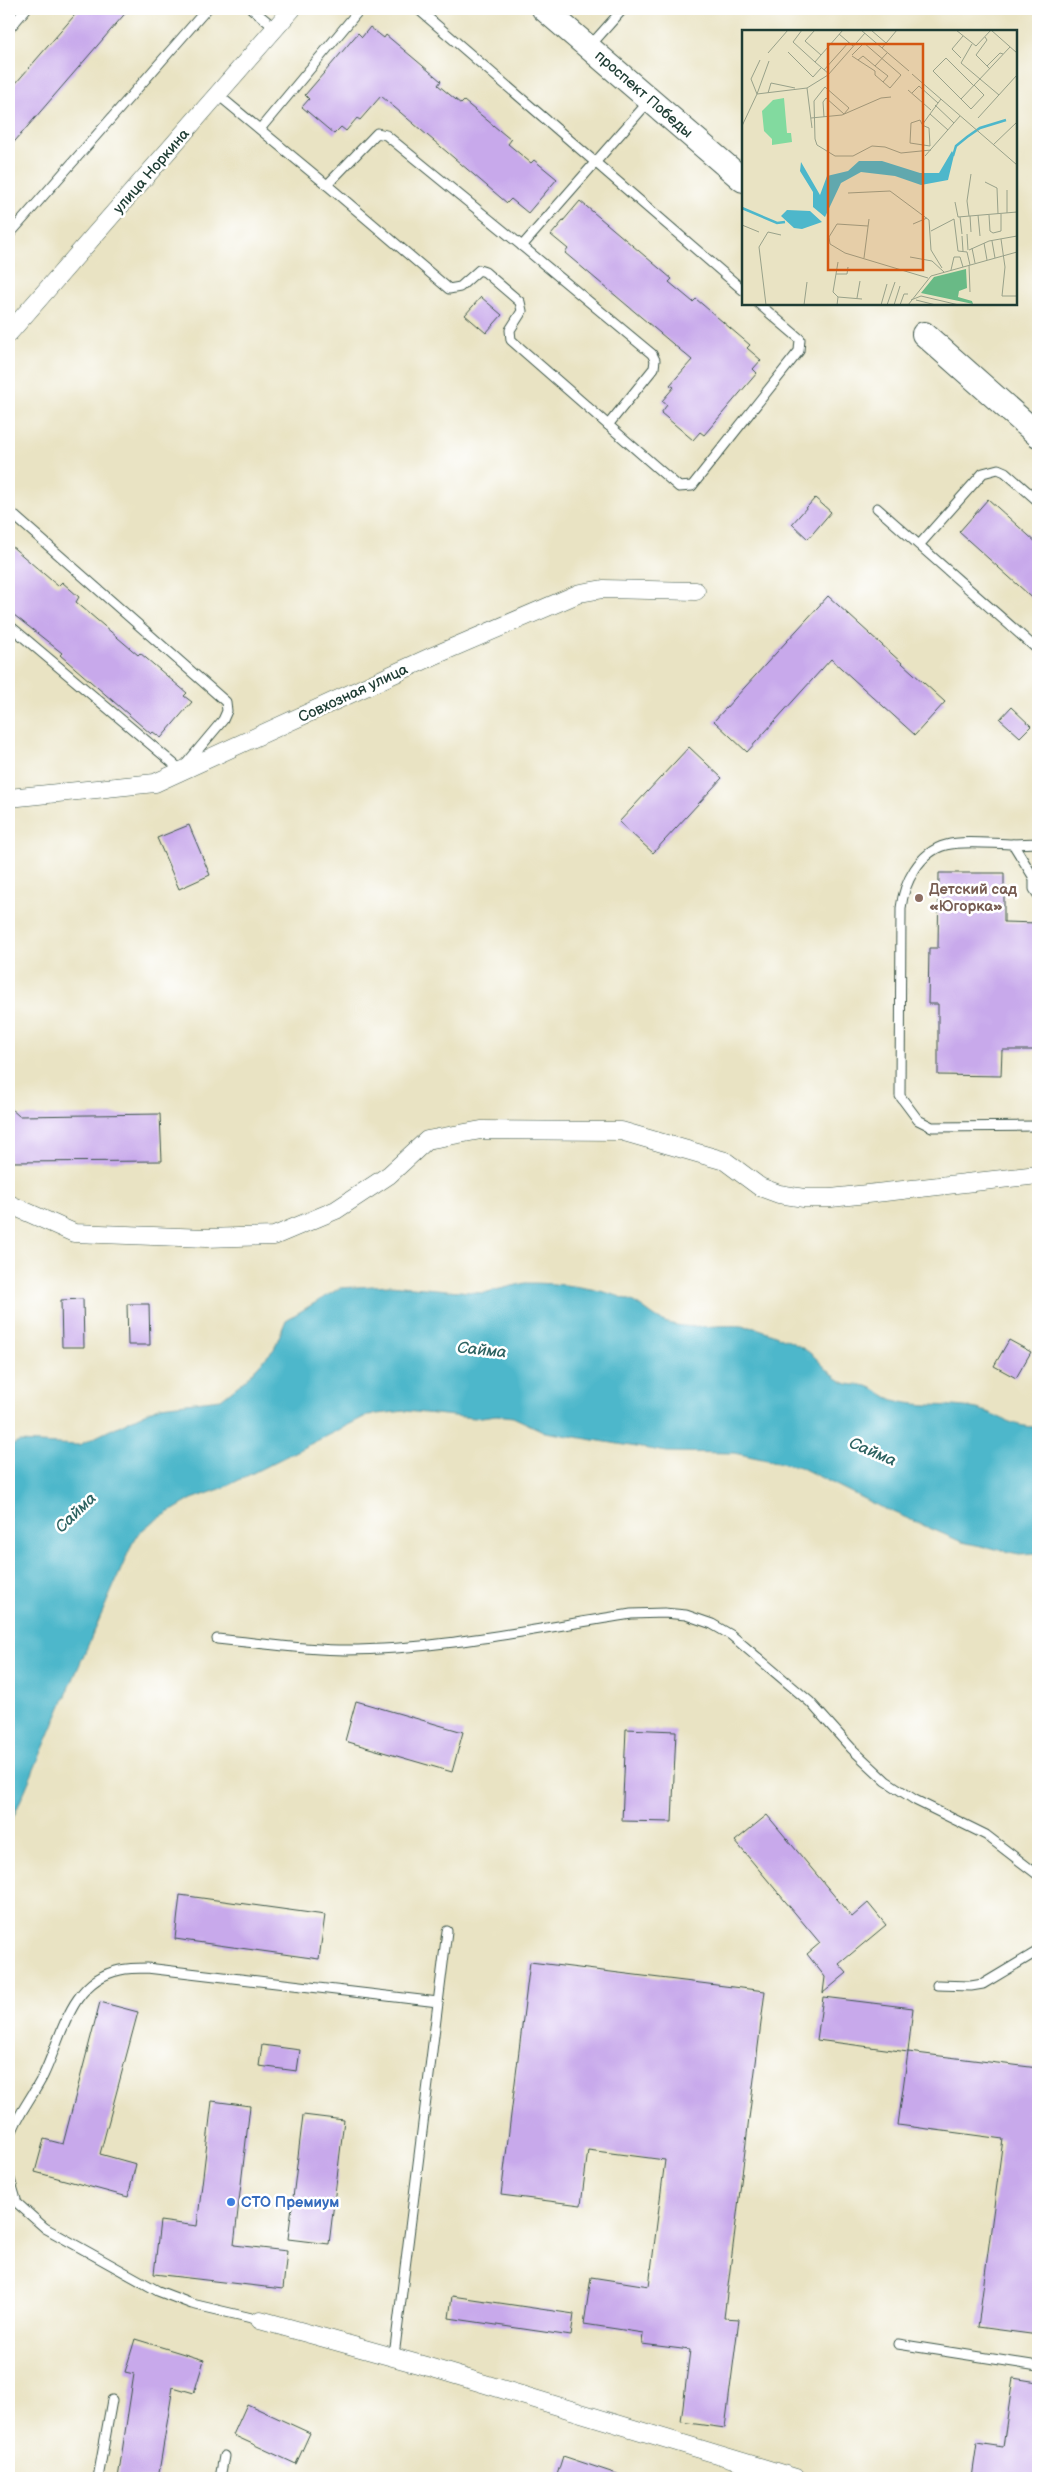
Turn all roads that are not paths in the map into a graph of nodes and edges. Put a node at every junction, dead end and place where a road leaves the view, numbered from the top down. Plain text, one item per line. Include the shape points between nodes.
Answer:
1 (26, 9) edge
2 (207, 9) edge
3 (252, 9) edge
4 (292, 9) edge
5 (360, 9) edge
6 (418, 9) edge
7 (544, 9) edge
8 (623, 9) edge
9 (9, 28) edge
10 (275, 28) junction
11 (589, 48) junction
12 (218, 94) junction
13 (650, 100) junction
14 (260, 129) junction
15 (596, 162) junction
16 (742, 179) edge
17 (327, 185) junction
18 (9, 236) edge
19 (522, 246) junction
20 (742, 289) edge
21 (761, 305) edge
22 (9, 332) edge
23 (924, 334) dead end
24 (608, 425) junction
25 (1038, 434) edge
26 (1038, 501) edge
27 (877, 508) dead end
28 (9, 511) edge
29 (920, 544) junction
30 (696, 591) dead end
31 (9, 625) edge
32 (1038, 650) edge
33 (181, 770) junction
34 (9, 798) edge
35 (1038, 843) edge
36 (1013, 844) junction
37 (1036, 875) edge
38 (1038, 895) edge
39 (1038, 1126) edge
40 (1038, 1176) edge
41 (9, 1204) edge
42 (217, 1639) dead end
43 (1038, 1875) edge
44 (447, 1931) dead end
45 (1038, 1951) edge
46 (938, 1985) dead end
47 (438, 2002) junction
48 (9, 2139) edge
49 (9, 2176) edge
50 (260, 2320) joint
51 (898, 2344) dead end
52 (394, 2356) junction
53 (1038, 2366) edge
54 (112, 2400) dead end
55 (224, 2456) dead end
56 (98, 2478) edge
57 (220, 2478) edge
58 (796, 2478) edge

1 - 9 lane
2 - 18 lane
3 - 10 lane
4 - 10 street, улица Норкина
5 - 14 lane
6 - 15 lane
7 - 11 street, проспект Победы
8 - 11 lane
10 - 12 street, улица Норкина
11 - 13 street, проспект Победы
12 - 14 lane
12 - 22 street, улица Норкина
13 - 15 lane
13 - 16 street, проспект Победы
14 - 17 lane
15 - 19 lane
15 - 20 lane
17 - 19 lane via 376,133 386,135
17 - 24 lane via 449,289 460,287 479,270 485,272 522,307 510,330 511,340
19 - 24 lane via 652,354 655,360 654,368
21 - 24 lane via 800,339 799,351 692,486 679,487
23 - 25 street
26 - 29 lane via 1005,472 992,470 983,473
27 - 29 lane
28 - 33 lane via 226,702 223,720
29 - 32 lane
30 - 33 street, Совхозная улица via 603,589 580,593
31 - 33 lane
33 - 34 street, Совхозная улица via 155,783
35 - 36 lane
36 - 37 lane
36 - 39 lane via 947,844 925,857 905,887 900,908 900,1096 918,1120 932,1127
37 - 38 lane via 1034,889
40 - 41 street via 831,1198 804,1198 760,1187 724,1161 621,1131 481,1130 427,1140 389,1175 336,1210 274,1236 206,1238 74,1233
42 - 43 lane via 344,1650 382,1649 423,1646 631,1614 686,1615 712,1624 731,1636 810,1702 852,1749 886,1780 915,1800 986,1835
44 - 47 lane
45 - 46 lane via 982,1984
47 - 48 lane via 147,1968 120,1970 96,1979 73,2003 42,2076 15,2119
47 - 52 lane
49 - 50 lane via 17,2203 45,2228 158,2291 192,2304
50 - 52 street
51 - 53 lane
52 - 58 street
54 - 56 lane
55 - 57 lane

